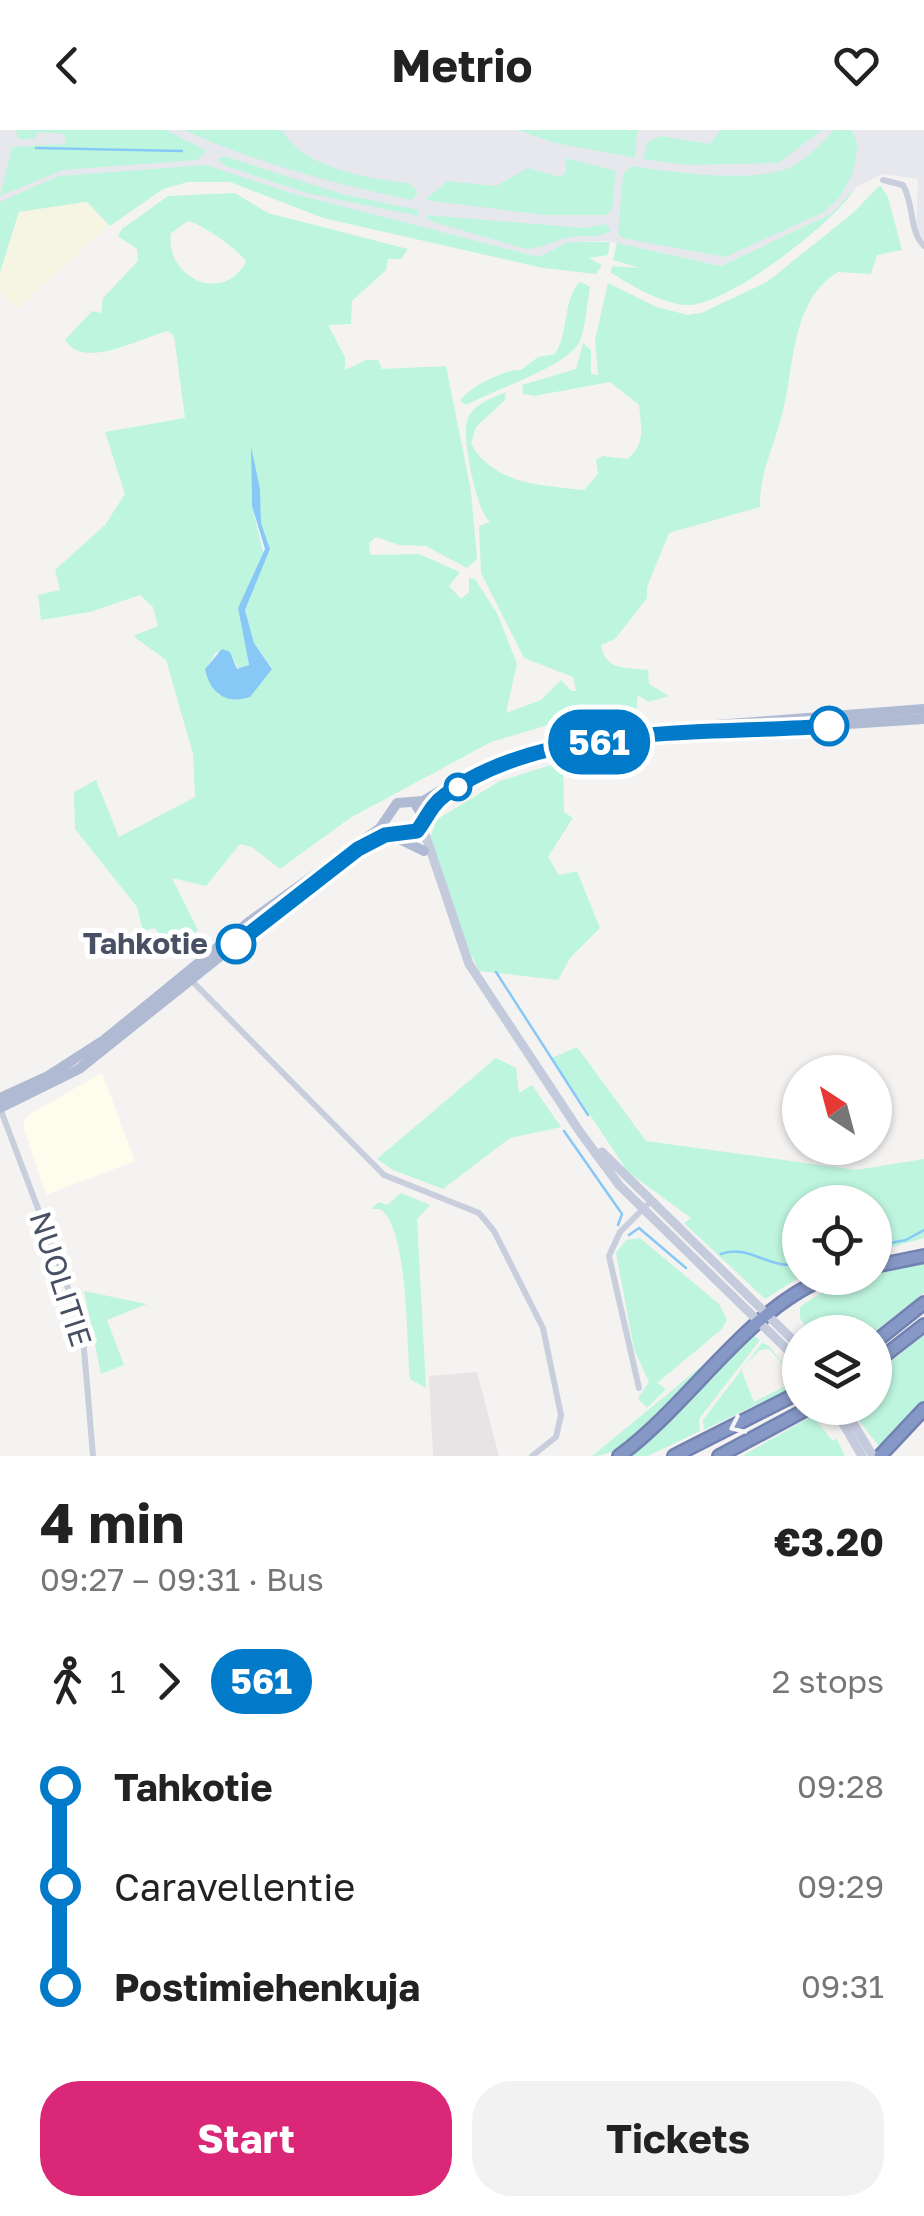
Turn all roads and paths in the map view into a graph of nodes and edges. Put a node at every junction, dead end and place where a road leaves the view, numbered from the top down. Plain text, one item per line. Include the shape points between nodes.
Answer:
1 (883, 180) dead end
2 (924, 246) edge
3 (924, 709) edge
4 (924, 719) edge
5 (414, 802) junction
6 (390, 815) junction
7 (423, 821) junction
8 (403, 833) junction
9 (376, 839) junction
10 (424, 851) junction
11 (438, 872) junction
12 (188, 977) junction
13 (0, 1098) edge
14 (0, 1108) edge
15 (646, 1206) junction
16 (924, 1256) edge
17 (892, 1263) edge
18 (798, 1295) edge
19 (924, 1303) edge
20 (764, 1316) junction
21 (924, 1325) edge
22 (892, 1328) edge
23 (782, 1332) edge
24 (782, 1339) edge
25 (892, 1350) edge
26 (639, 1388) dead end
27 (782, 1402) edge
28 (924, 1409) edge
29 (782, 1423) edge
30 (844, 1425) edge
31 (856, 1425) edge
32 (93, 1456) edge
33 (532, 1456) edge
34 (619, 1456) edge
35 (674, 1456) edge
36 (720, 1456) edge
37 (862, 1456) edge
38 (877, 1456) edge

1 - 2 street via 897,181 907,192 914,231
3 - 5 main road via 575,738 501,759
4 - 7 main road via 564,747 494,769 445,795
5 - 6 main road via 398,803
5 - 7 main road
6 - 8 main road
6 - 12 main road
7 - 8 main road
7 - 11 main road
8 - 9 main road
8 - 10 main road
9 - 10 main road via 405,840
9 - 12 main road
10 - 11 main road
11 - 15 main road via 469,964 601,1161
12 - 13 main road via 77,1060
12 - 14 main road via 79,1069
12 - 33 street via 384,1174 483,1216 542,1328 561,1414 556,1437
14 - 32 street, NUOLITIE via 82,1325
15 - 20 main road
15 - 26 street via 620,1232 609,1256
16 - 17 highway
18 - 20 highway
19 - 22 highway
20 - 23 main road
20 - 24 main road
20 - 34 highway via 664,1420
21 - 25 highway
27 -> 35 highway
28 - 38 highway
29 - 36 highway
30 - 37 main road
31 - 38 main road

